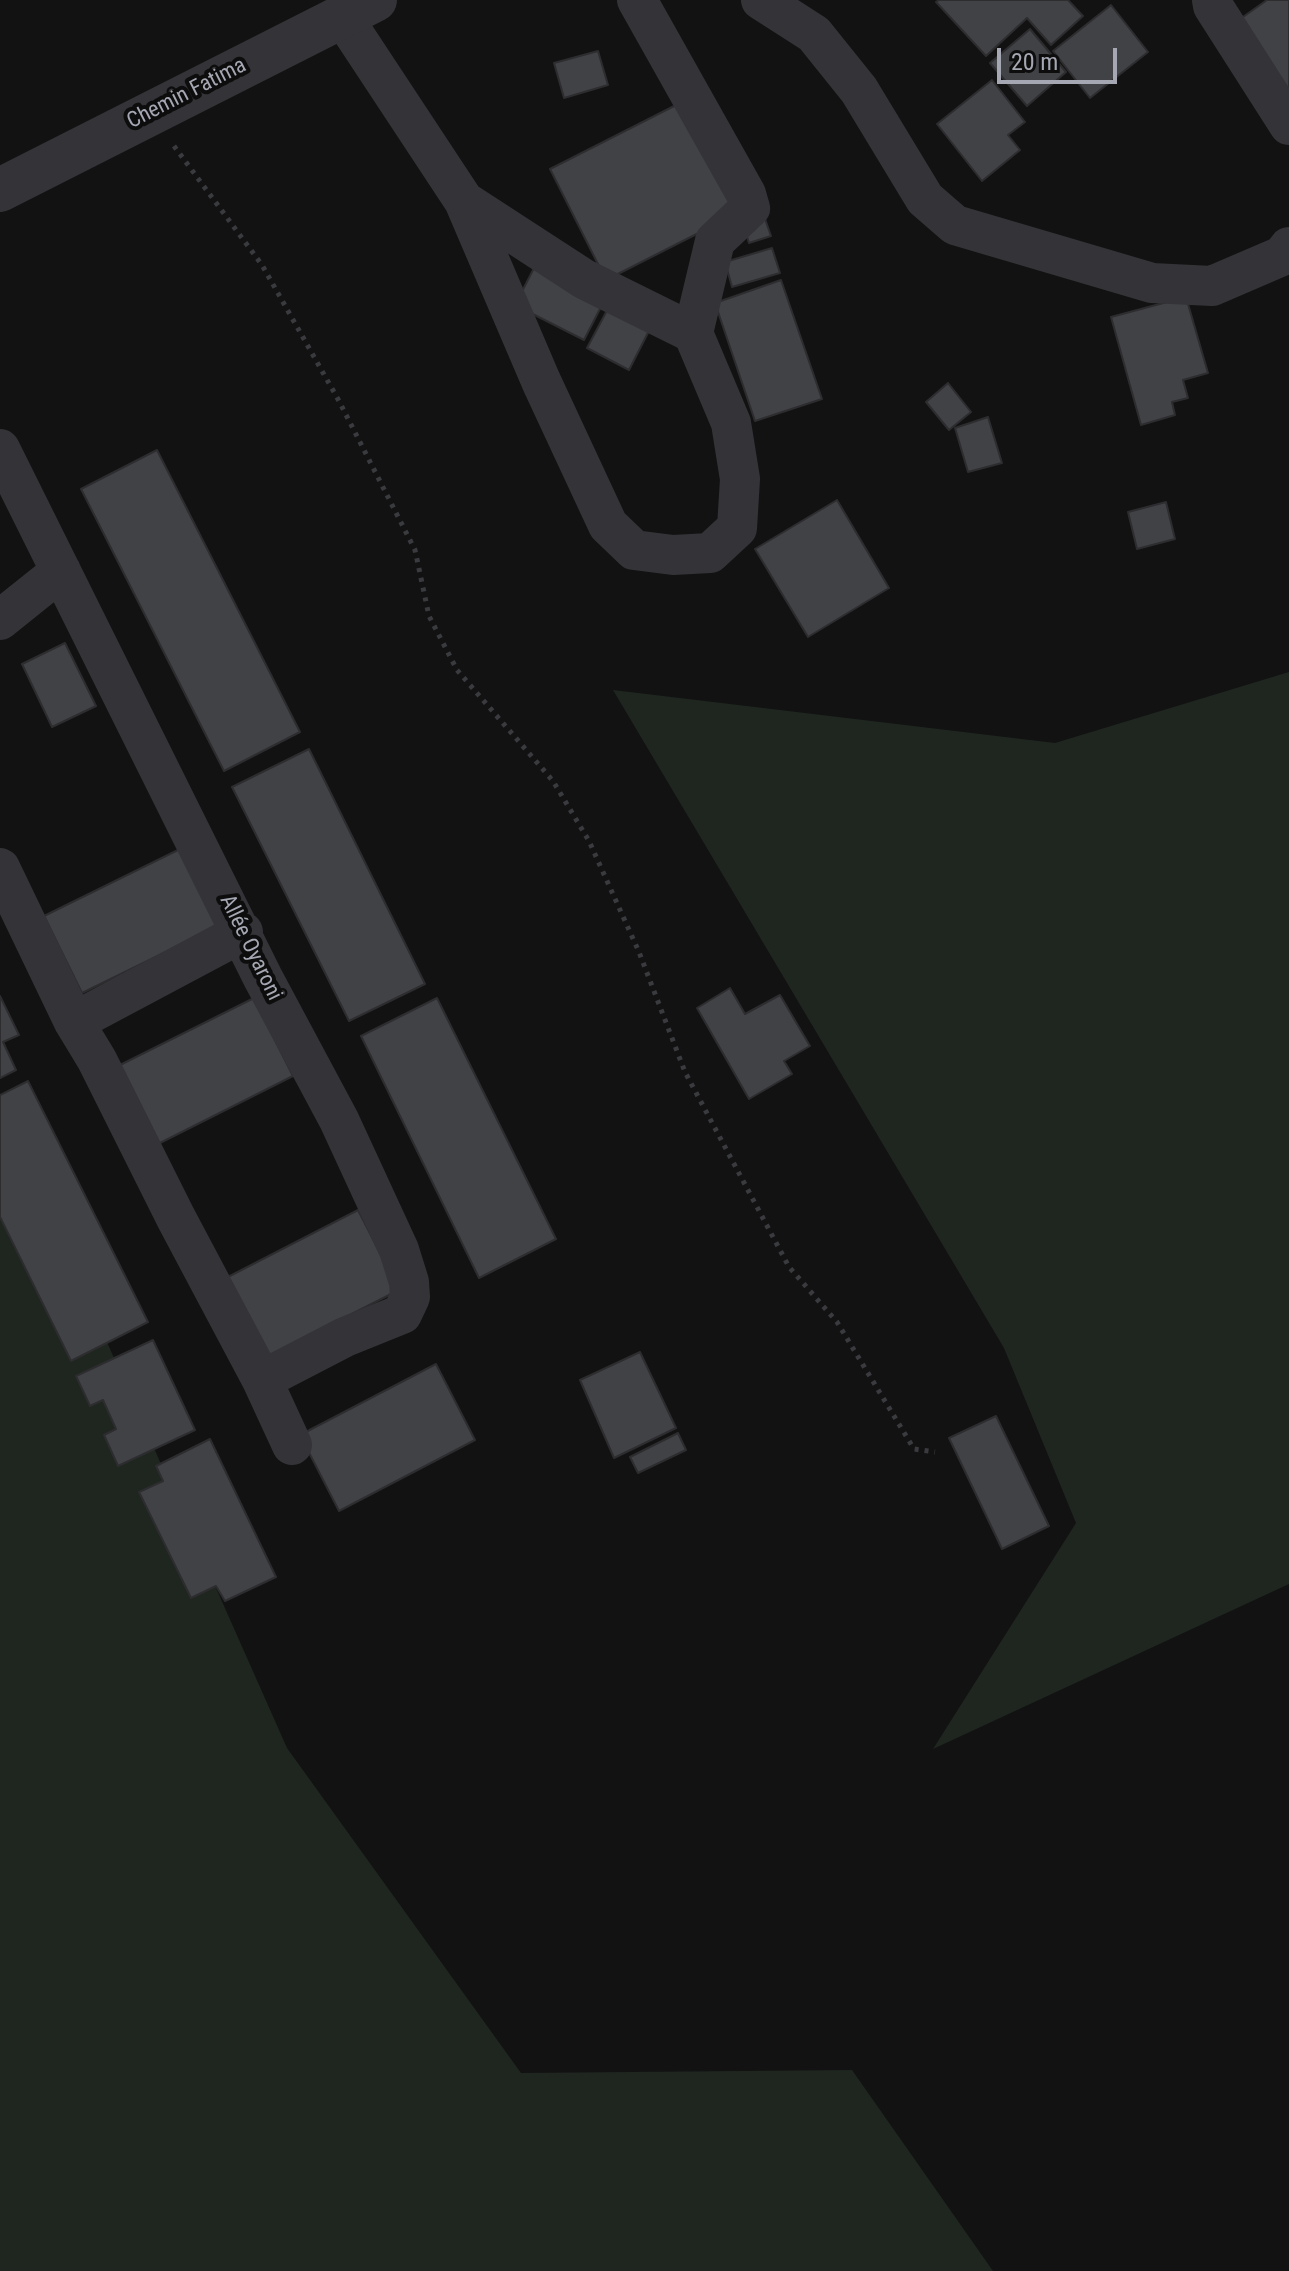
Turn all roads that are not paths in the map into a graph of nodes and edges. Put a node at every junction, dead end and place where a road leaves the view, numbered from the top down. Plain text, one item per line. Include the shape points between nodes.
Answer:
1 (637, 0) edge
2 (761, 0) edge
3 (1212, 0) edge
4 (358, 8) edge
5 (1289, 125) edge
6 (0, 190) edge
7 (464, 201) junction
8 (1289, 247) edge
9 (693, 333) junction
10 (0, 449) edge
11 (61, 571) junction
12 (0, 620) edge
13 (0, 868) edge
14 (243, 932) junction
15 (74, 1022) junction
16 (262, 1380) junction
17 (292, 1445) dead end

1 - 9 street via 750,208 715,241
2 - 8 street via 814,34 859,90 925,199 955,225 1152,283 1212,286 1282,256
3 - 5 street
4 - 6 street, Chemin Fatima
4 - 7 street
7 - 9 street via 584,279
7 - 9 street via 608,525 634,550 710,553 737,528 740,479 731,423
10 - 11 street, Allée Oyaroni
11 - 12 street
11 - 14 street, Allée Oyaroni
13 - 15 street
14 - 15 street
14 - 16 street, Allée Oyaroni via 399,1250 410,1297 402,1314
15 - 16 street
16 - 17 street

